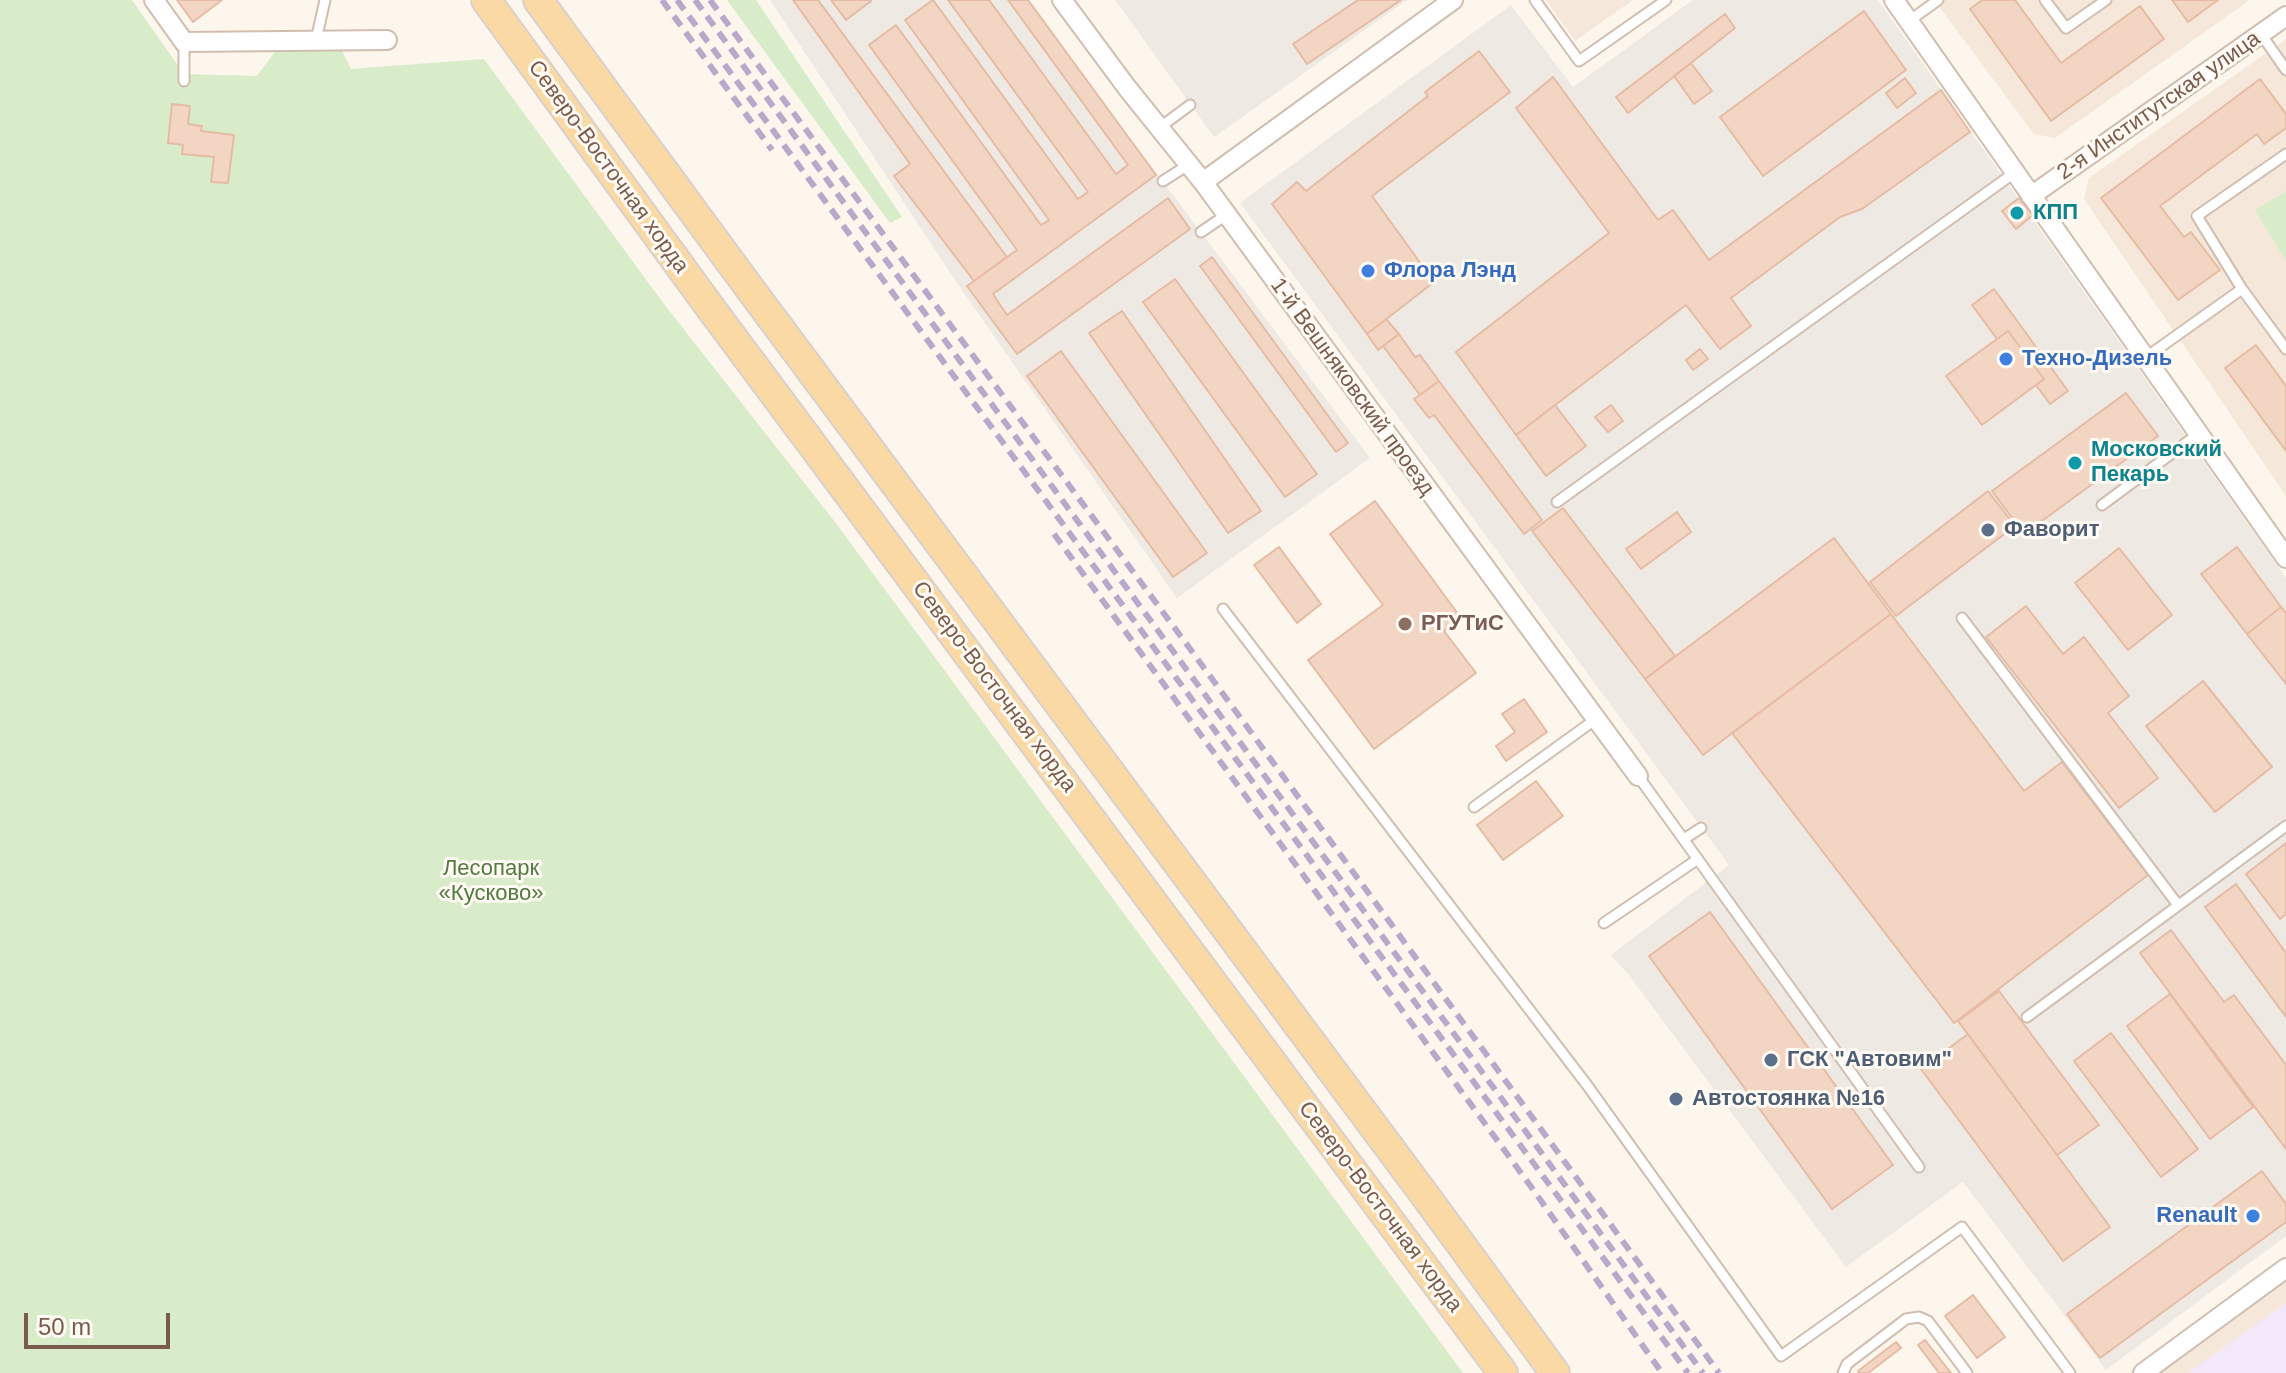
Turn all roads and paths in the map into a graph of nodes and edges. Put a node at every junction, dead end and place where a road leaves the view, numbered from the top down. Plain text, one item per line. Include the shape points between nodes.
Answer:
1 (154, 0) edge
2 (325, 0) edge
3 (486, 0) edge
4 (538, 0) edge
5 (1062, 0) edge
6 (1453, 0) edge
7 (1535, 0) edge
8 (1666, 0) edge
9 (1894, 0) edge
10 (1938, 0) edge
11 (2045, 0) edge
12 (2106, 0) edge
13 (2286, 16) edge
14 (1909, 21) junction
15 (2261, 34) junction
16 (316, 40) junction
17 (387, 40) dead end
18 (184, 42) junction
19 (2286, 70) edge
20 (184, 81) dead end
21 (1190, 105) dead end
22 (1159, 128) junction
23 (2286, 154) edge
24 (1188, 165) junction
25 (2014, 173) junction
26 (1163, 181) dead end
27 (1203, 182) junction
28 (2031, 196) junction
29 (1226, 215) junction
30 (1201, 232) dead end
31 (2242, 289) junction
32 (2286, 349) edge
33 (2145, 358) junction
34 (2198, 434) junction
35 (1557, 502) dead end
36 (2102, 505) dead end
37 (2286, 557) edge
38 (1223, 609) dead end
39 (1962, 618) dead end
40 (1596, 719) junction
41 (1638, 776) joint
42 (1474, 807) dead end
43 (2286, 826) edge
44 (1701, 828) dead end
45 (1684, 839) junction
46 (1698, 859) junction
47 (2178, 905) junction
48 (1604, 923) dead end
49 (2027, 1017) dead end
50 (1919, 1167) dead end
51 (2286, 1268) edge
52 (2164, 1367) edge
53 (1503, 1373) edge
54 (1555, 1373) edge
55 (1843, 1373) edge
56 (1967, 1373) edge
57 (2070, 1373) edge
58 (2143, 1373) edge

1 - 18 street
2 - 16 lane
3 - 53 main road, Северо-Восточная хорда
4 - 54 main road, Северо-Восточная хорда
5 - 22 street, 1-й Вешняковский проезд
6 - 27 street
7 - 8 lane via 1579,61
9 - 14 street
10 - 14 lane
11 - 12 lane via 2066,28
13 - 15 street, 2-я Институтская улица
14 - 25 street
15 - 19 lane
15 - 28 street, 2-я Институтская улица
16 - 17 street
16 - 18 street
18 - 20 lane
21 - 22 lane
22 - 24 street, 1-й Вешняковский проезд
23 - 31 lane via 2197,216
24 - 26 lane
24 - 27 street, 1-й Вешняковский проезд
25 - 28 street
25 - 35 lane
27 - 29 street, 1-й Вешняковский проезд
28 - 33 street
29 - 30 lane
29 - 40 street, 1-й Вешняковский проезд
31 - 32 lane
31 - 33 lane
33 - 34 street
34 - 36 lane
34 - 37 street
38 - 57 lane via 1587,1085 1781,1356 1962,1227
39 - 47 lane
40 - 41 street, 1-й Вешняковский проезд
40 - 42 lane
41 - 45 lane
43 - 47 lane
44 - 45 lane
45 - 46 lane
46 - 48 lane
46 - 50 lane
47 - 49 lane
51 - 52 street
52 - 58 street
55 - 56 lane via 1847,1364 1906,1319 1919,1317 1928,1321

